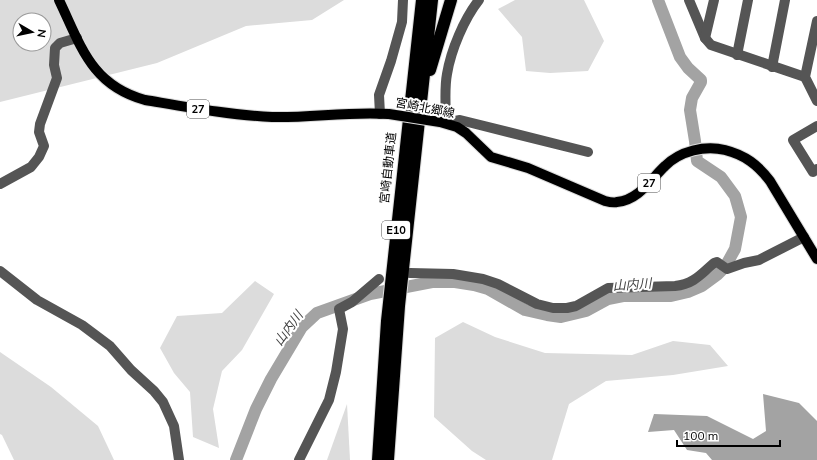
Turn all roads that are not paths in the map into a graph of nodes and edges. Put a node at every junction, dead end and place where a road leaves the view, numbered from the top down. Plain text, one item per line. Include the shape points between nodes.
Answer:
1 (59, 0) edge
2 (403, 0) edge
3 (422, 0) edge
4 (432, 0) edge
5 (451, 0) edge
6 (478, 0) edge
7 (689, 0) edge
8 (714, 0) edge
9 (748, 0) edge
10 (785, 0) edge
11 (817, 21) edge
12 (77, 38) junction
13 (705, 38) junction
14 (737, 55) junction
15 (772, 67) junction
16 (805, 77) junction
17 (817, 100) edge
18 (384, 114) junction
19 (446, 123) junction
20 (817, 126) edge
21 (588, 152) dead end
22 (817, 169) edge
23 (412, 181) junction
24 (0, 184) edge
25 (804, 237) junction
26 (817, 259) edge
27 (0, 271) edge
28 (410, 273) dead end
29 (379, 280) dead end
30 (179, 460) edge
31 (299, 460) edge
32 (378, 460) edge
33 (388, 460) edge

1 - 12 main road, 宮崎北郷線 / 27
2 - 18 street via 402,22 379,95
3 - 32 highway, 宮崎自動車道 / E10 via 387,321
4 - 23 highway, 宮崎自動車道 / E10
5 - 23 highway via 430,70 419,159
6 - 19 street via 462,29 450,59 447,74
7 - 13 street
8 - 13 street
9 - 14 street
10 - 15 street
11 - 16 street
12 - 18 main road, 宮崎北郷線 / 27 via 99,74 129,96 145,100 244,116
12 - 24 street via 60,43 55,48 56,78 40,124 39,132 44,146 39,157 31,167
13 - 14 street via 712,46
14 - 15 street
15 - 16 street
16 - 17 street
18 - 19 main road, 宮崎北郷線 / 27, bridge
19 - 21 street via 460,120
19 - 25 main road, 宮崎北郷線 / 27 via 466,132 491,157 528,168 611,202 628,199 642,190 666,164 690,151 706,148 732,152 746,158 762,170
20 - 22 street via 793,140 813,172
23 - 33 highway, 宮崎自動車道 / E10
25 - 26 main road, 宮崎北郷線 / 27
25 - 28 street via 759,260 727,268 717,262 714,263 686,285 608,288 576,306 567,308 537,304 483,279 453,274
27 - 30 street via 37,300 82,325 110,346 154,391 174,426
29 - 31 street via 339,309 344,329 329,400

